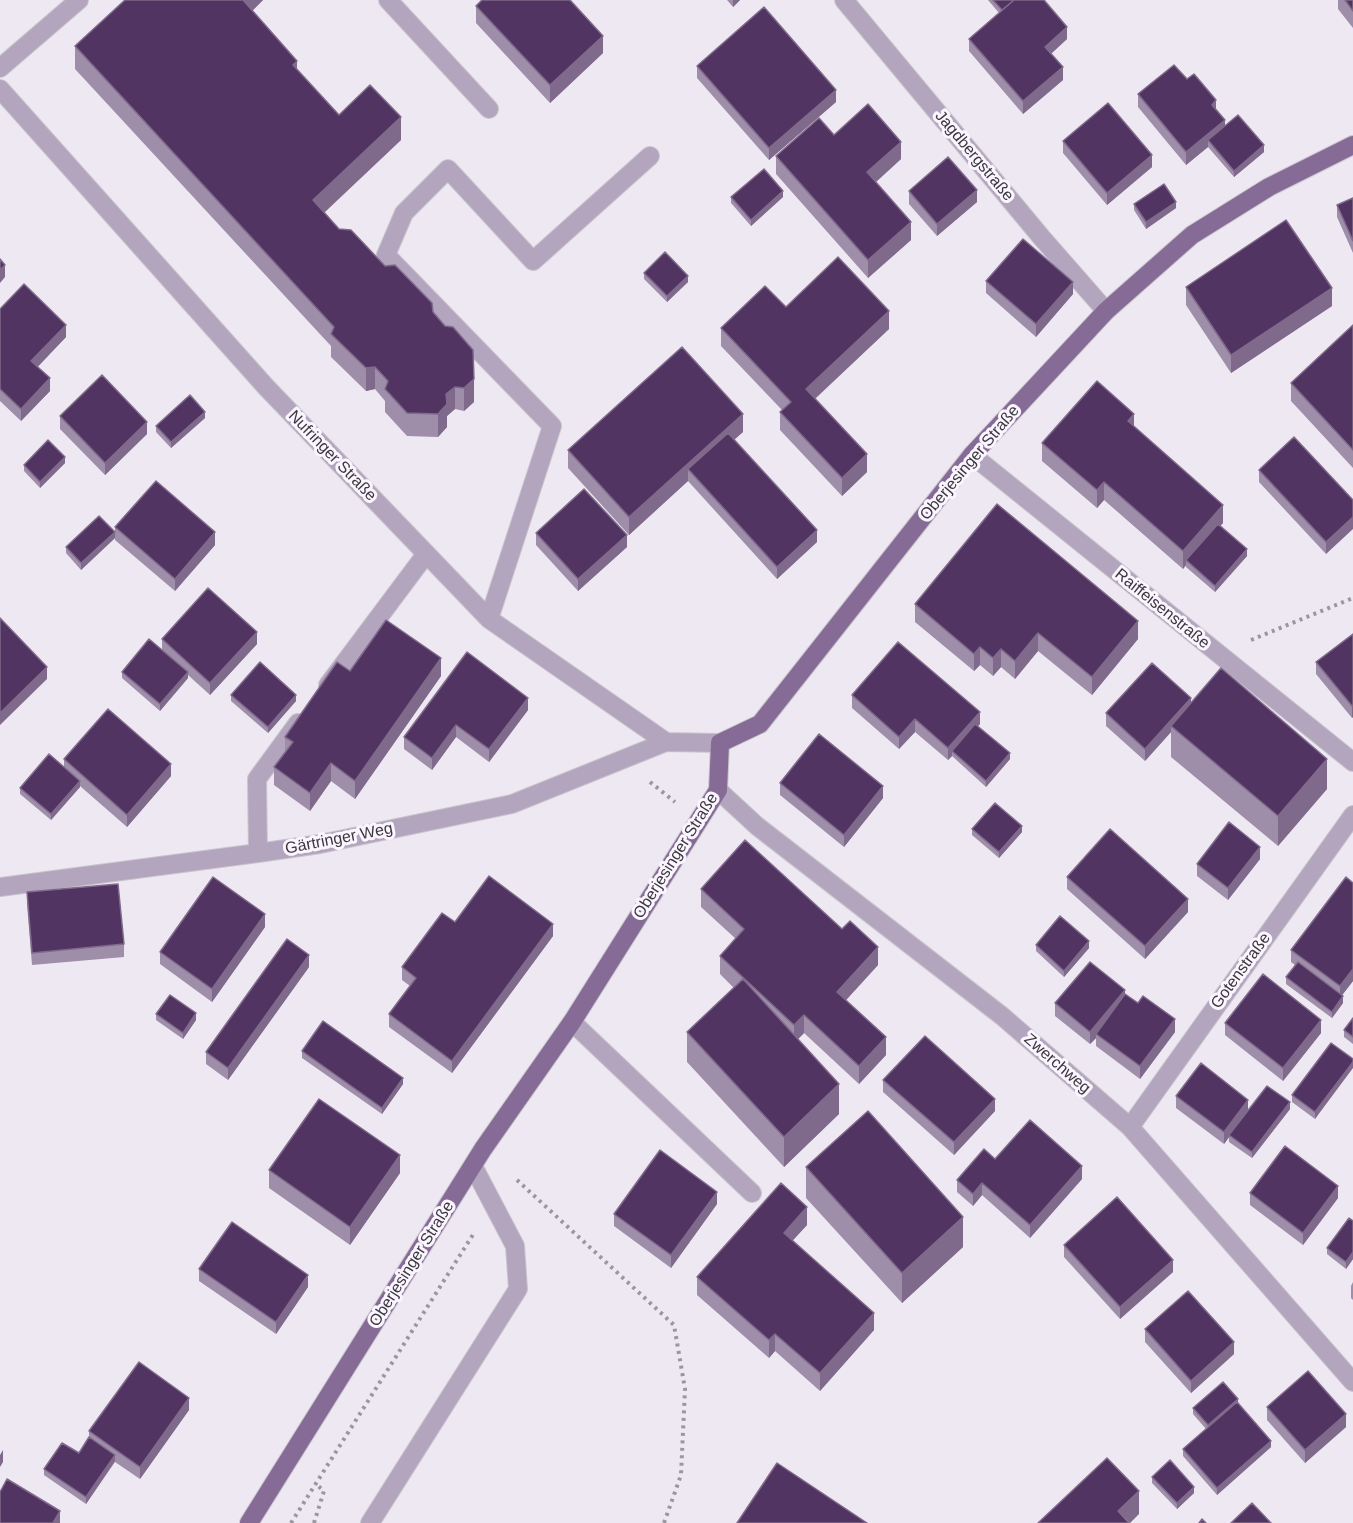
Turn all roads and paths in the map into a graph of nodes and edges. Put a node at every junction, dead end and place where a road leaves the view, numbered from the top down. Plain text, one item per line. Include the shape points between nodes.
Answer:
1 (78, 0) edge
2 (388, 0) edge
3 (844, 0) edge
4 (0, 68) edge
5 (0, 88) edge
6 (489, 109) dead end
7 (1353, 145) edge
8 (650, 156) dead end
9 (1106, 311) junction
10 (972, 455) junction
11 (426, 554) junction
12 (1353, 598) edge
13 (489, 619) junction
14 (1218, 654) junction
15 (320, 694) edge
16 (306, 713) edge
17 (666, 742) junction
18 (720, 743) junction
19 (622, 759) junction
20 (1353, 762) edge
21 (718, 790) junction
22 (1353, 815) edge
23 (698, 821) junction
24 (258, 853) junction
25 (0, 887) edge
26 (572, 1022) junction
27 (1130, 1127) junction
28 (483, 1149) junction
29 (473, 1166) junction
30 (752, 1193) dead end
31 (1353, 1382) edge
32 (316, 1484) dead end
33 (249, 1523) edge
34 (314, 1523) edge
35 (370, 1523) edge
36 (664, 1523) edge

1 - 4 street
2 - 6 street
3 - 9 street, Jagdbergstraße
5 - 11 street, Nufringer Straße via 266,387
7 - 9 main road, Oberjesinger Straße via 1269,187 1192,235
8 - 13 street via 533,261 448,169 405,213 386,255 552,426
9 - 10 main road, Oberjesinger Straße
10 - 14 street, Raiffeisenstraße
10 - 18 main road, Oberjesinger Straße via 760,724
11 - 13 street, Nufringer Straße
11 - 15 street
12 - 14 path
13 - 17 street, Nufringer Straße
14 - 20 street, Raiffeisenstraße
16 - 24 street via 257,779
17 - 18 street
17 - 19 street, Gärtringer Weg
18 - 21 main road, Oberjesinger Straße
19 - 23 path
19 - 24 street, Gärtringer Weg via 512,804
21 - 23 main road, Oberjesinger Straße
21 - 27 street, Zwerchweg via 757,826 1002,1017
22 - 27 street, Gotenstraße
23 - 26 main road, Oberjesinger Straße
24 - 25 street, Gärtringer Weg
26 - 28 main road, Oberjesinger Straße
26 - 30 street
27 - 31 street, Zwerchweg
28 - 29 main road, Oberjesinger Straße
28 - 36 path via 674,1325 685,1389 681,1474
29 - 33 main road, Oberjesinger Straße
29 - 35 street via 515,1246 518,1289
32 - 34 path via 324,1491

